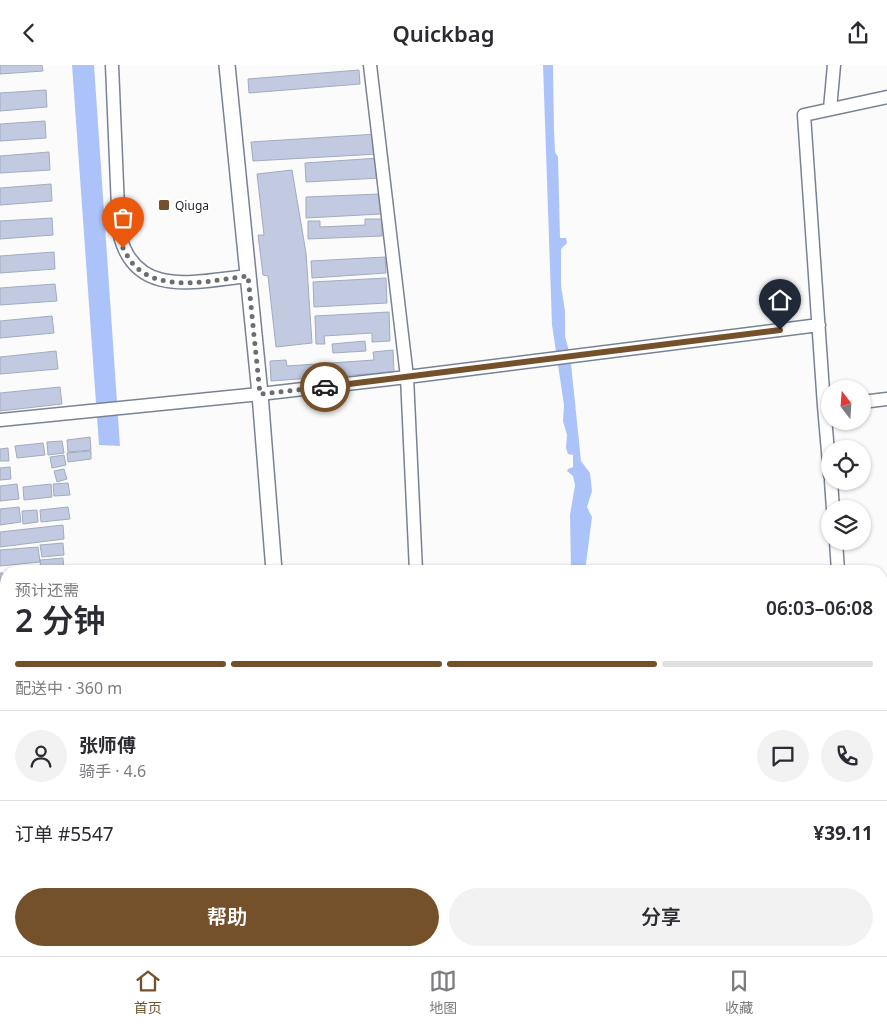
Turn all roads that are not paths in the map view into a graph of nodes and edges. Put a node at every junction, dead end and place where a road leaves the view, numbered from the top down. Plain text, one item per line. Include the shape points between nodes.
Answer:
1 (112, 65) edge
2 (227, 65) edge
3 (370, 65) edge
4 (834, 65) edge
5 (887, 97) edge
6 (830, 109) junction
7 (248, 276) junction
8 (819, 325) junction
9 (407, 377) junction
10 (824, 380) edge
11 (260, 394) junction
12 (887, 399) edge
13 (871, 401) edge
14 (0, 420) edge
15 (837, 550) edge
16 (274, 565) edge
17 (416, 565) edge
18 (838, 565) edge

1 - 7 street via 119,232 123,248 133,265 151,277 167,282
2 - 7 main road
3 - 9 street
4 - 6 street
5 - 6 street
6 - 8 street via 804,115
7 - 11 main road
8 - 9 street
8 - 10 street
9 - 11 street
9 - 17 street
11 - 14 street
11 - 16 main road
12 - 13 street
15 - 18 street

